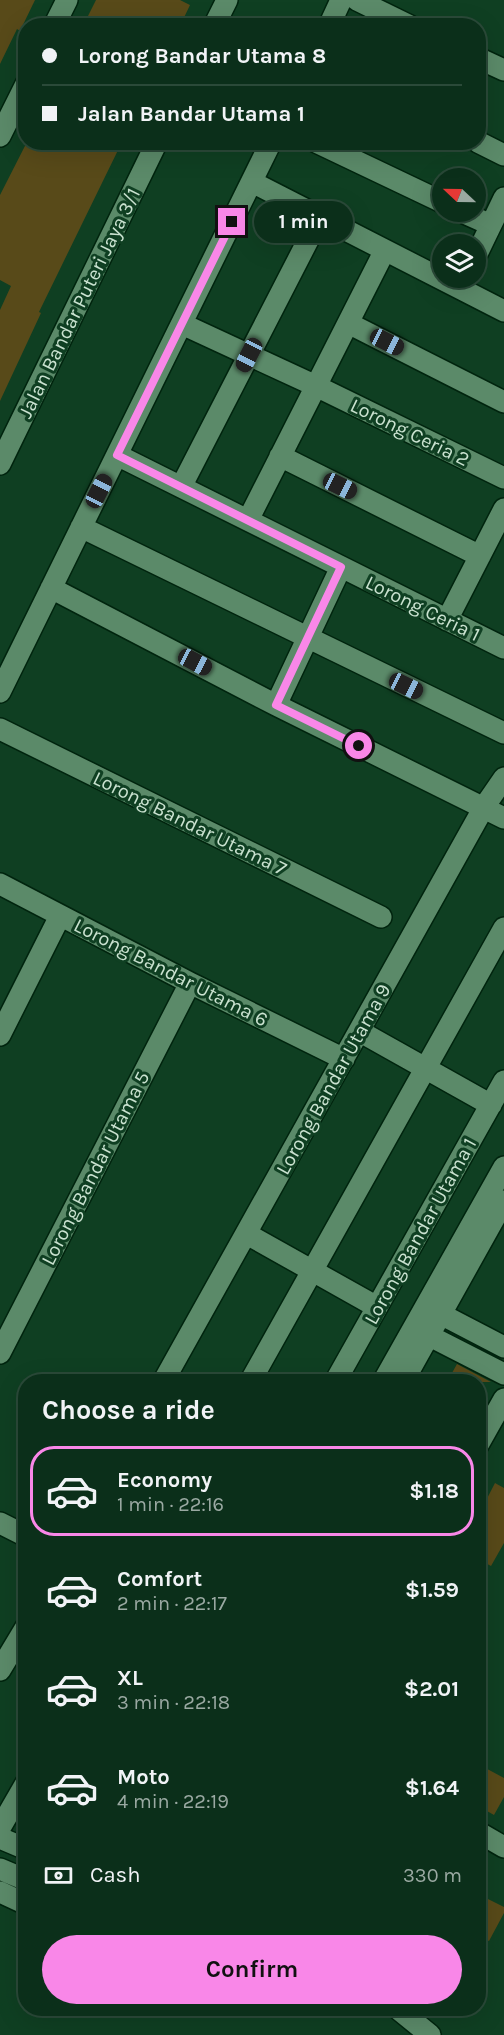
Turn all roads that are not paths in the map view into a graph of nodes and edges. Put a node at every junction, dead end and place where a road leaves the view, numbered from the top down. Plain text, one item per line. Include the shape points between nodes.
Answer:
1 (67, 0) edge
2 (227, 0) edge
3 (341, 0) edge
4 (357, 0) edge
5 (58, 18) edge
6 (218, 18) edge
7 (333, 18) edge
8 (394, 18) edge
9 (486, 62) edge
10 (504, 70) edge
11 (18, 100) edge
12 (0, 136) edge
13 (486, 146) edge
14 (153, 150) edge
15 (267, 150) edge
16 (333, 150) edge
17 (504, 155) edge
18 (252, 182) junction
19 (432, 197) edge
20 (504, 198) edge
21 (320, 217) junction
22 (484, 222) edge
23 (491, 225) junction
24 (486, 235) edge
25 (385, 250) junction
26 (432, 270) edge
27 (470, 288) edge
28 (504, 311) edge
29 (348, 323) junction
30 (182, 324) junction
31 (249, 355) junction
32 (316, 386) junction
33 (504, 402) edge
34 (117, 455) junction
35 (280, 456) junction
36 (0, 464) edge
37 (504, 478) edge
38 (180, 487) junction
39 (504, 509) edge
40 (248, 520) junction
41 (81, 527) junction
42 (480, 556) junction
43 (341, 567) junction
44 (51, 588) junction
45 (447, 620) junction
46 (308, 638) junction
47 (504, 648) edge
48 (0, 692) edge
49 (276, 705) junction
50 (0, 729) edge
51 (504, 733) edge
52 (504, 778) edge
53 (484, 807) junction
54 (504, 818) edge
55 (0, 884) edge
56 (60, 916) junction
57 (381, 917) dead end
58 (504, 928) edge
59 (190, 983) junction
60 (359, 1031) junction
61 (0, 1035) edge
62 (344, 1059) junction
63 (425, 1068) junction
64 (504, 1081) edge
65 (490, 1105) junction
66 (504, 1167) edge
67 (504, 1201) edge
68 (247, 1234) junction
69 (312, 1270) junction
70 (377, 1307) junction
71 (433, 1311) junction
72 (467, 1328) junction
73 (421, 1331) junction
74 (504, 1347) edge
75 (456, 1349) junction
76 (0, 1353) edge
77 (168, 1374) edge
78 (254, 1374) edge
79 (339, 1374) edge
80 (388, 1374) edge
81 (405, 1374) edge
82 (504, 1374) edge
83 (504, 1399) edge
84 (486, 1431) edge
85 (0, 1523) edge
86 (18, 1532) edge
87 (18, 1640) edge
88 (0, 1670) edge
89 (18, 1797) edge
90 (0, 1828) edge
91 (486, 1836) edge
92 (0, 1838) edge
93 (18, 1846) edge
94 (504, 1846) edge
95 (0, 1869) edge
96 (18, 1877) edge
97 (0, 1892) edge
98 (18, 1900) edge
99 (407, 2016) edge
100 (430, 2035) edge

1 - 5 street
2 - 6 street
3 - 7 street
4 - 8 street
9 - 10 street
11 - 12 street
13 - 17 street
14 - 36 street, Jalan Bandar Puteri Jaya 3/1
15 - 18 street
16 - 19 street
18 - 21 street
18 - 30 street
20 - 23 street
21 - 25 street
21 - 31 street
22 - 23 street
23 - 24 street
25 - 26 street
25 - 29 street
27 - 28 street
29 - 32 street
29 - 33 street
30 - 31 street, Lorong Ceria 2
30 - 34 street
31 - 32 street, Lorong Ceria 2
31 - 38 street
32 - 35 street
32 - 37 street, Lorong Ceria 2
34 - 38 street, Lorong Ceria 1
34 - 41 street
35 - 40 street
35 - 42 street
38 - 40 street, Lorong Ceria 1
39 - 42 street
40 - 43 street, Lorong Ceria 1
41 - 44 street
41 - 46 street
42 - 45 street
43 - 45 street, Lorong Ceria 1
43 - 46 street
44 - 48 street
44 - 49 street
45 - 47 street, Lorong Ceria 1
46 - 49 street
46 - 51 street
49 - 53 street
50 - 57 street, Lorong Bandar Utama 7
52 - 53 street, Lorong Bandar Utama 9
53 - 54 street
53 - 60 street, Lorong Bandar Utama 9
55 - 56 street, Lorong Bandar Utama 6
56 - 59 street, Lorong Bandar Utama 6
56 - 61 street
58 - 63 street
59 - 62 street, Lorong Bandar Utama 6
59 - 76 street, Lorong Bandar Utama 5
60 - 62 street, Lorong Bandar Utama 9
60 - 63 street
62 - 68 street, Lorong Bandar Utama 9
63 - 65 street
63 - 69 street
64 - 65 street, Lorong Bandar Utama 1
65 - 70 street, Lorong Bandar Utama 1
66 - 71 street
67 - 71 street
68 - 69 street
68 - 77 street, Lorong Bandar Utama 9
69 - 70 street
69 - 78 street
70 - 79 street, Lorong Bandar Utama 1
71 - 72 street
71 - 73 street
72 - 74 street
72 - 75 street
73 - 75 street
73 - 80 street
73 - 81 street
75 - 82 street
83 - 84 street
85 - 86 street
87 - 88 street
89 - 90 street
91 - 94 street
92 - 93 street
95 - 96 street
97 - 98 street
99 - 100 street

